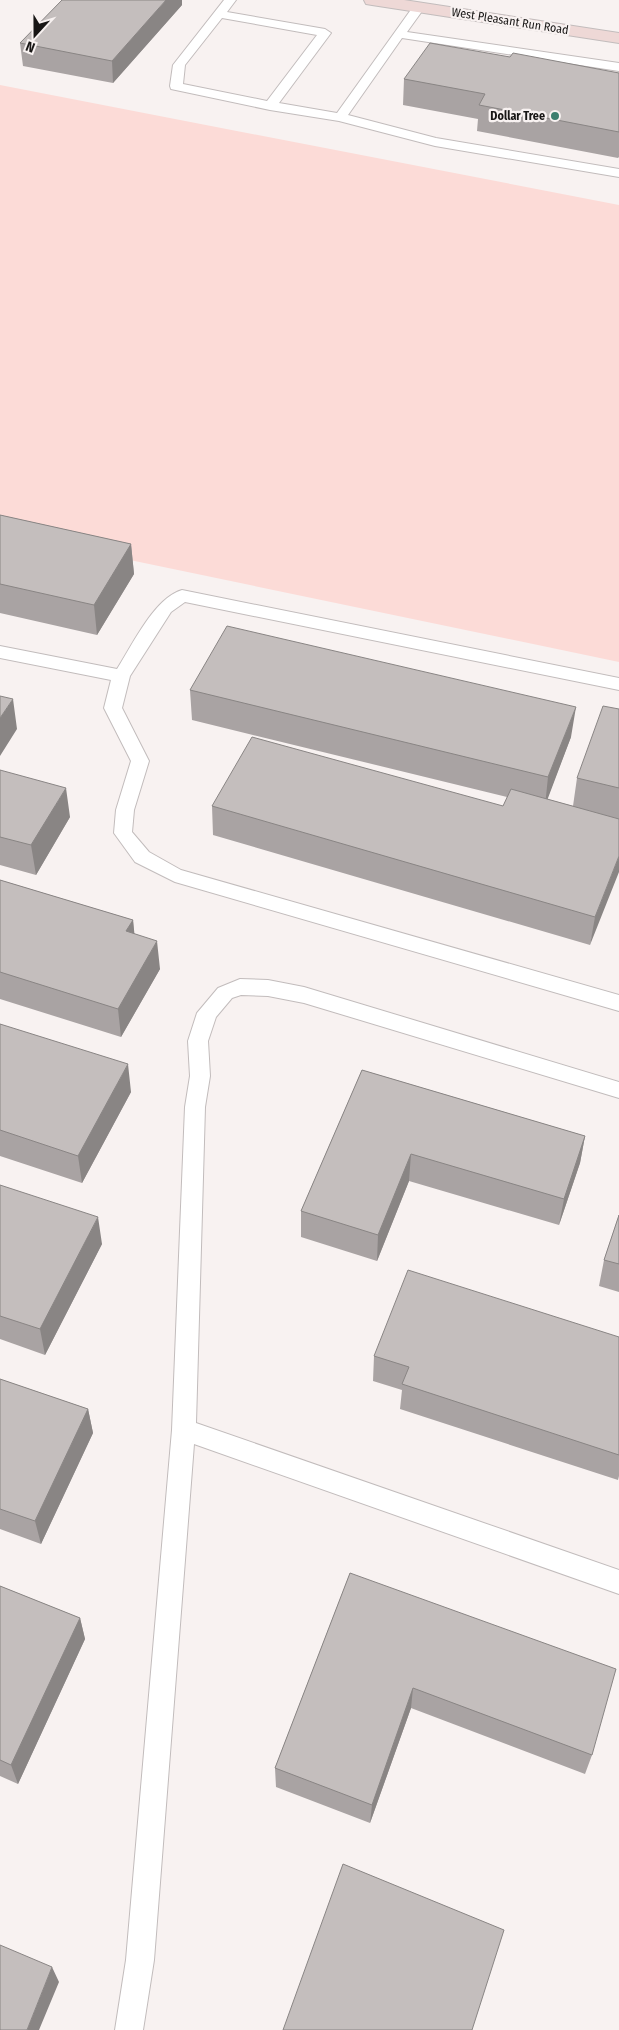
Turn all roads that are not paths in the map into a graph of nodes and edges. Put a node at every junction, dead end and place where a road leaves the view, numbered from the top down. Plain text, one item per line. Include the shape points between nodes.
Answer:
1 (230, 0) edge
2 (372, 0) edge
3 (419, 8) junction
4 (219, 14) junction
5 (399, 34) junction
6 (619, 38) edge
7 (619, 68) edge
8 (270, 106) junction
9 (340, 117) junction
10 (619, 173) edge
11 (0, 652) edge
12 (121, 676) junction
13 (619, 684) edge
14 (619, 1003) edge
15 (619, 1090) edge
16 (184, 1430) junction
17 (619, 1582) edge
18 (129, 2030) edge

1 - 4 lane
2 - 3 main road, West Pleasant Run Road
3 - 5 lane
3 - 6 main road, West Pleasant Run Road
4 - 8 lane via 179,65 176,86
4 - 8 lane via 325,32
5 - 7 lane
5 - 9 lane
8 - 9 lane
9 - 10 lane via 435,142
11 - 12 lane
12 - 13 lane via 165,608 182,596
12 - 14 lane via 113,708 140,761 125,810 123,832 142,857 174,875
15 - 16 lane via 304,995 240,986 225,993 206,1013 198,1041 200,1076 195,1107
16 - 17 lane
16 - 18 lane via 140,1960

